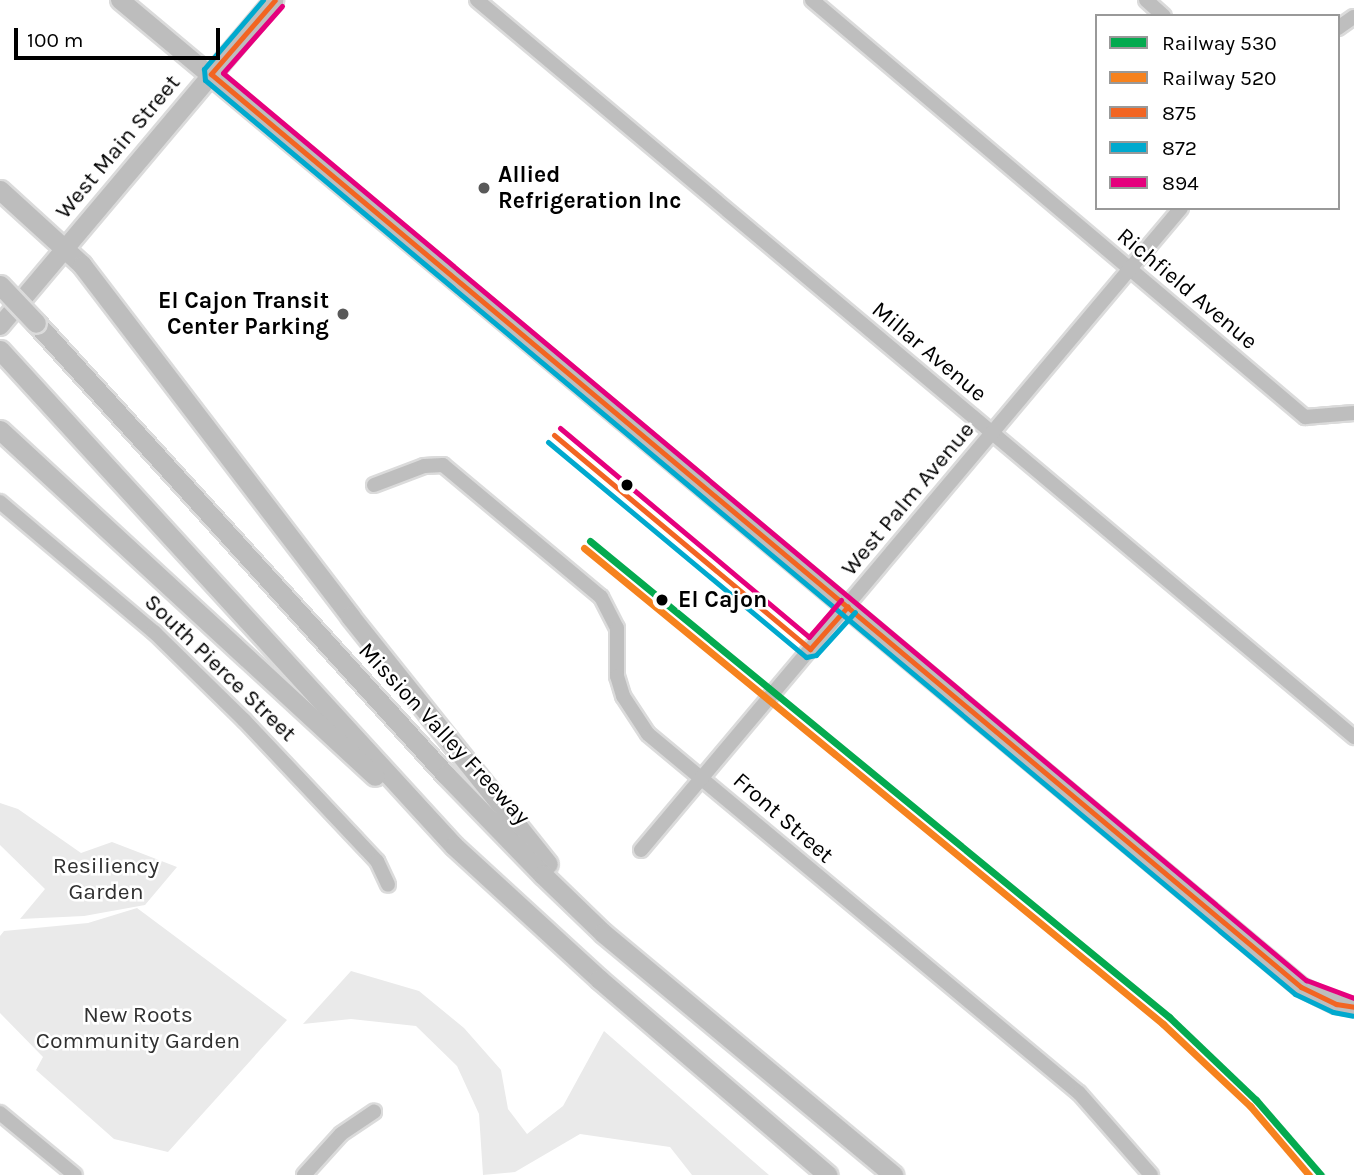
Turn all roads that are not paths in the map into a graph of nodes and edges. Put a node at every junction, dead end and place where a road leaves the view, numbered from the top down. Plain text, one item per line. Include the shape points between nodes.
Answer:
1 (120, 0) edge
2 (275, 0) edge
3 (477, 0) edge
4 (812, 0) edge
5 (1146, 0) edge
6 (1162, 14) edge
7 (211, 74) junction
8 (0, 190) edge
9 (1179, 210) edge
10 (66, 248) junction
11 (1129, 270) junction
12 (0, 285) edge
13 (0, 326) edge
14 (4, 354) edge
15 (1354, 414) edge
16 (0, 430) edge
17 (993, 435) junction
18 (374, 485) dead end
19 (0, 502) edge
20 (848, 606) junction
21 (1354, 737) edge
22 (703, 779) junction
23 (454, 846) junction
24 (641, 850) dead end
25 (388, 885) dead end
26 (603, 933) junction
27 (1354, 1007) edge
28 (374, 1112) dead end
29 (0, 1113) edge
30 (75, 1175) edge
31 (304, 1175) edge
32 (828, 1175) edge
33 (893, 1175) edge
34 (1150, 1175) edge

1 - 7 main road
2 - 7 main road, West Main Street
3 - 17 street, Millar Avenue
4 - 11 street, Richfield Avenue
5 - 6 street
7 - 10 main road, West Main Street
7 - 20 main road
8 - 10 highway
9 - 11 street, West Palm Avenue
10 - 13 main road, West Main Street
10 - 26 highway via 350,617
11 - 15 street, Richfield Avenue via 1305,417
11 - 17 street, West Palm Avenue
12 - 26 highway, Mission Valley Freeway, bridge via 446,775
14 - 23 highway
16 - 23 highway
17 - 20 street, West Palm Avenue
17 - 21 street, Millar Avenue
18 - 22 street, Front Street via 424,466 443,466 601,597 617,628 617,676 635,719
19 - 25 street, South Pierce Street via 154,632 244,719 377,861
20 - 22 street, West Palm Avenue
20 - 27 main road via 1301,987 1336,1004
22 - 24 street, West Palm Avenue
22 - 34 street, Front Street via 1079,1093
23 - 32 highway via 599,979
26 - 33 highway, Mission Valley Freeway
28 - 31 street via 341,1134
29 - 30 street

